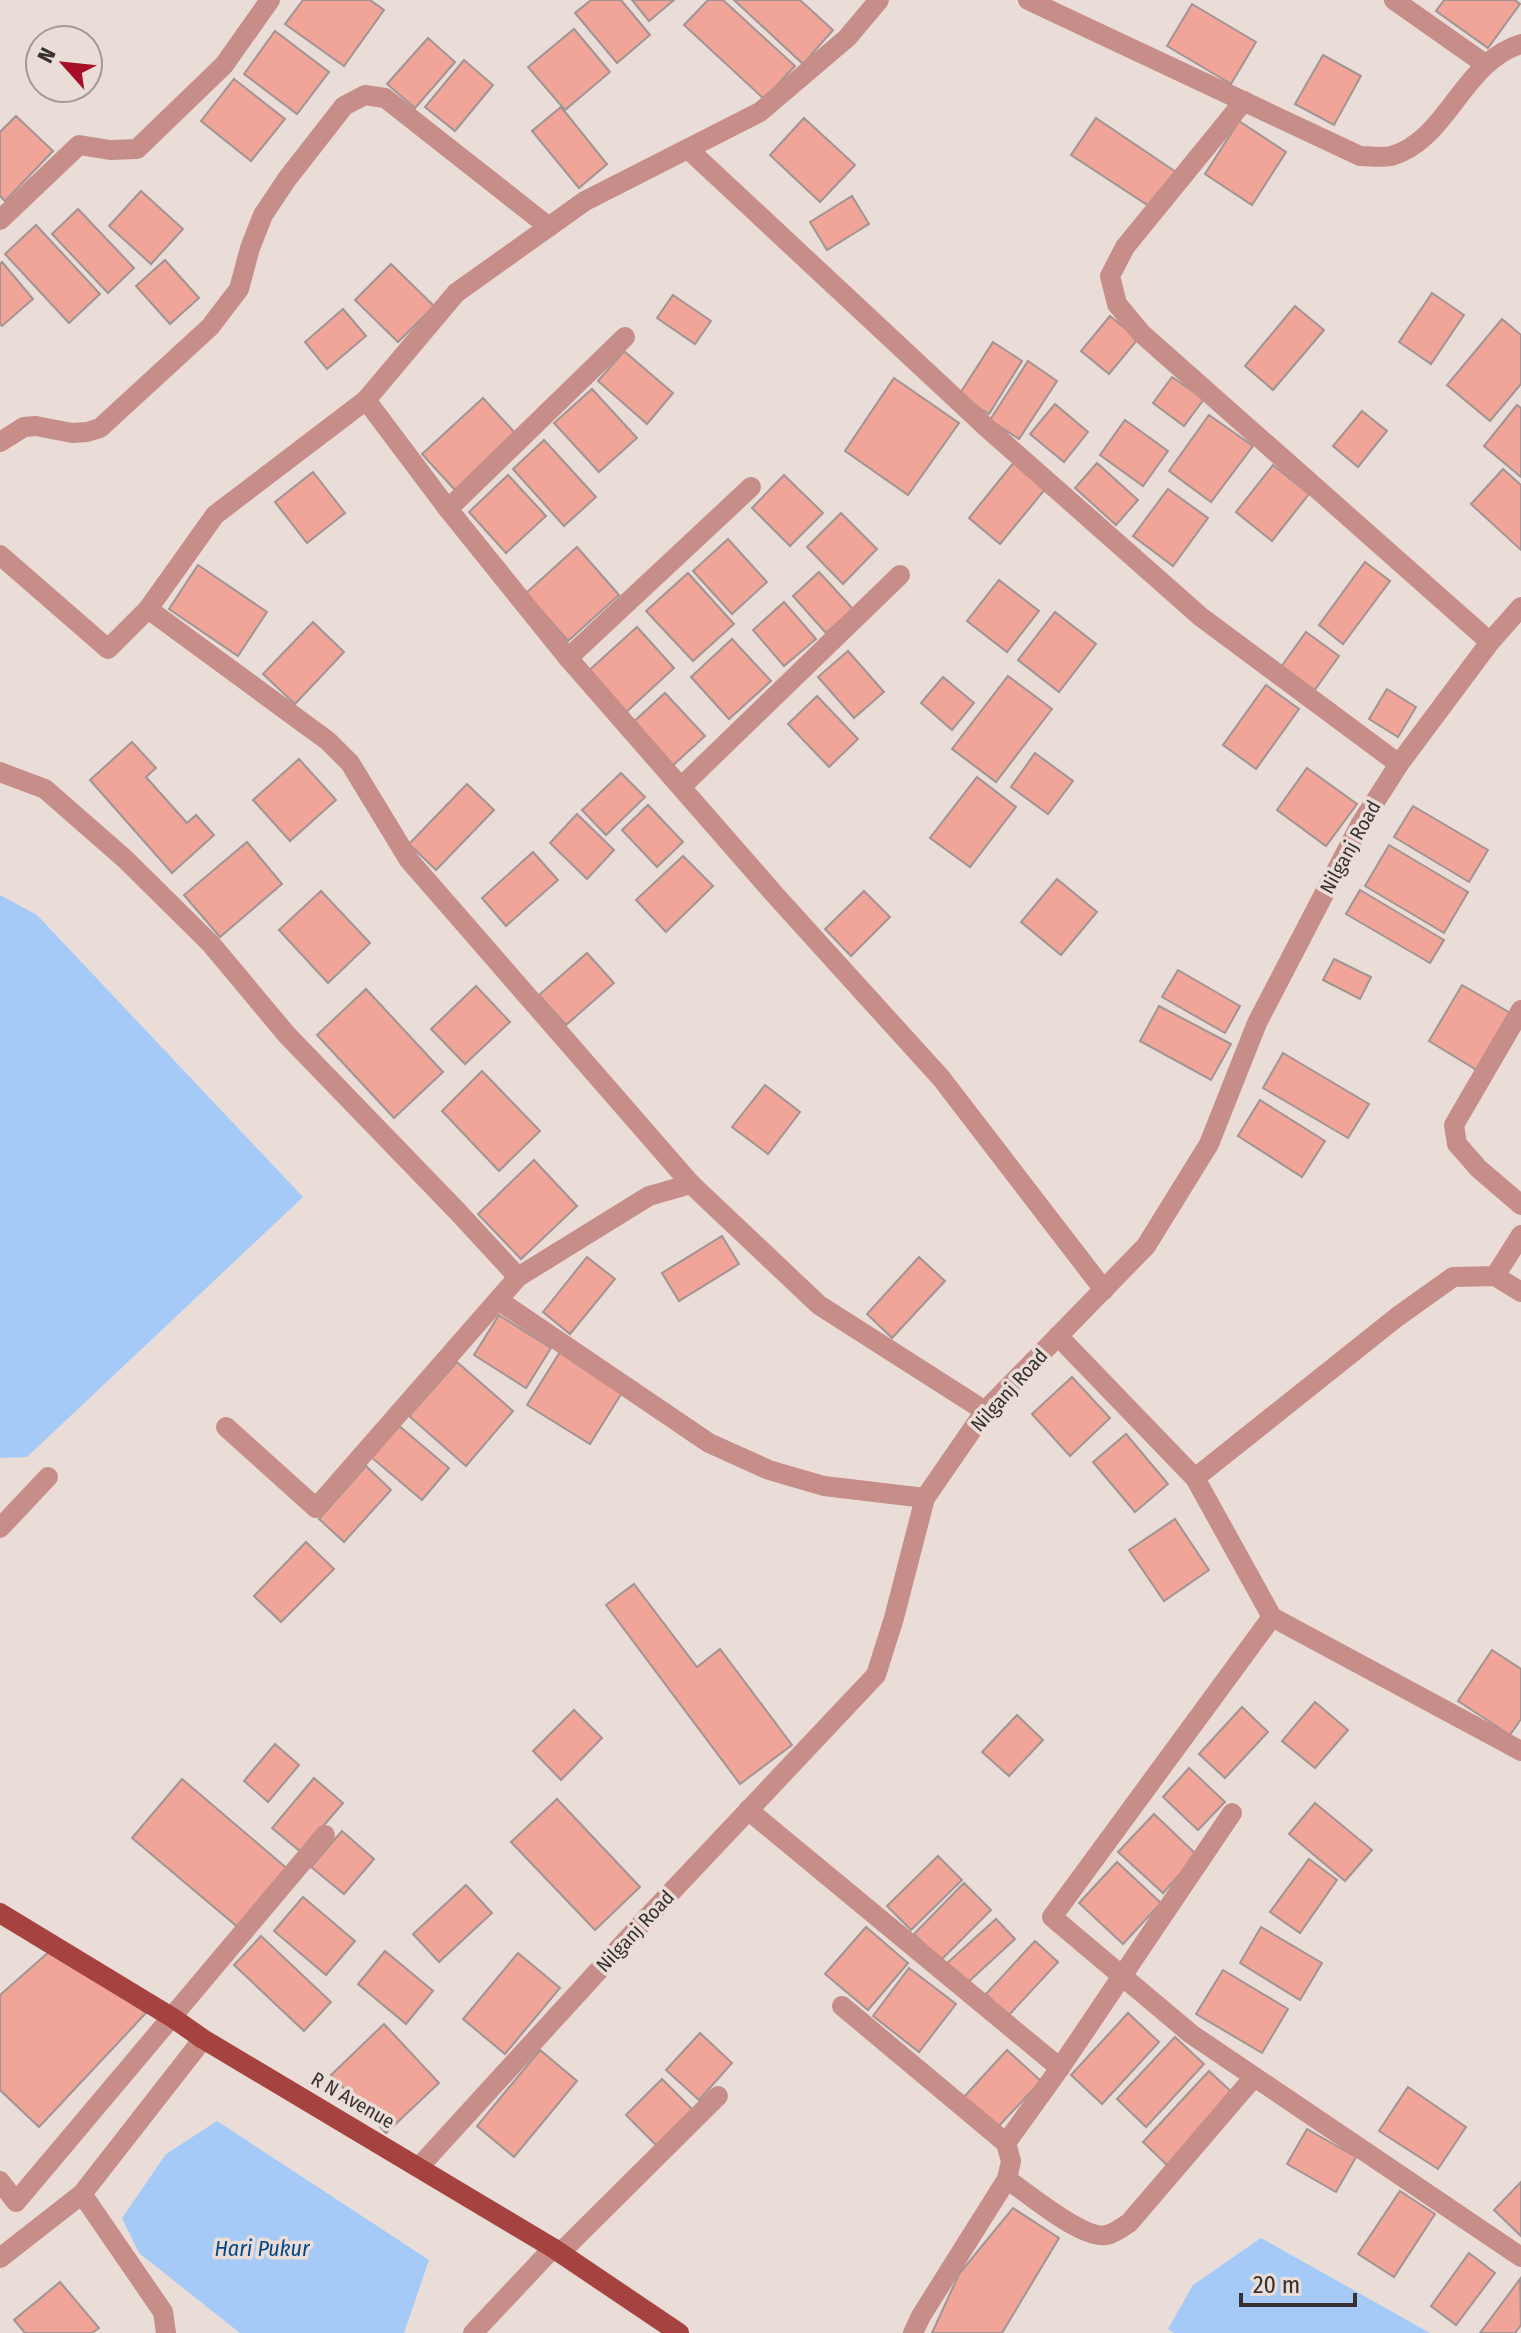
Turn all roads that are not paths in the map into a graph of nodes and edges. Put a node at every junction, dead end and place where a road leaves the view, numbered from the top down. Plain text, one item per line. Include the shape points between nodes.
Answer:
1 (270, 0) edge
2 (879, 0) edge
3 (1028, 0) edge
4 (1394, 0) edge
5 (1521, 44) edge
6 (1485, 64) junction
7 (1244, 101) junction
8 (688, 149) junction
9 (0, 220) edge
10 (549, 227) junction
11 (625, 337) dead end
12 (366, 400) junction
13 (0, 442) edge
14 (751, 487) dead end
15 (448, 509) junction
16 (0, 555) edge
17 (900, 575) dead end
18 (1521, 607) edge
19 (148, 609) junction
20 (1490, 642) junction
21 (568, 658) junction
22 (1399, 764) junction
23 (0, 772) edge
24 (682, 786) junction
25 (1521, 1010) edge
26 (691, 1184) junction
27 (1521, 1205) edge
28 (1521, 1235) edge
29 (1495, 1276) junction
30 (518, 1277) junction
31 (1104, 1290) junction
32 (1521, 1292) edge
33 (498, 1300) junction
34 (1058, 1336) junction
35 (985, 1411) junction
36 (226, 1427) dead end
37 (48, 1477) dead end
38 (1195, 1478) junction
39 (925, 1498) junction
40 (0, 1528) edge
41 (1272, 1617) junction
42 (1520, 1748) edge
43 (748, 1810) junction
44 (1232, 1813) dead end
45 (325, 1835) dead end
46 (0, 1913) edge
47 (1122, 1975) junction
48 (842, 2006) dead end
49 (173, 2018) junction
50 (203, 2039) junction
51 (1060, 2068) junction
52 (1254, 2077) junction
53 (718, 2096) dead end
54 (1006, 2143) junction
55 (419, 2167) junction
56 (1007, 2179) junction
57 (0, 2181) edge
58 (82, 2194) junction
59 (556, 2250) junction
60 (1521, 2257) edge
61 (0, 2258) edge
62 (166, 2333) edge
63 (473, 2333) edge
64 (679, 2333) edge
65 (913, 2333) edge

1 - 9 street via 224,65 137,149 79,145
2 - 8 street via 847,38 760,112
3 - 7 street
4 - 6 street
5 - 6 street
6 - 7 street via 1426,134 1406,151 1387,157 1360,156
7 - 20 street via 1125,247 1110,276 1117,304 1141,333
8 - 10 street via 585,201
8 - 22 street via 986,427 1201,617
10 - 12 street via 456,293
10 - 13 street via 385,98 365,95 344,106 287,179 263,215 239,289 210,327 100,428 72,433 24,427
11 - 15 street
12 - 15 street
12 - 19 street via 215,515
14 - 21 street
15 - 21 street
16 - 19 street via 108,649
17 - 24 street
18 - 20 street, Nilganj Road
19 - 26 street via 328,741 350,763 409,860
20 - 22 street, Nilganj Road
21 - 24 street
22 - 31 street, Nilganj Road via 1360,825 1257,1023 1209,1144 1146,1246
23 - 30 street via 45,789 125,859 211,944 287,1035
24 - 31 street via 941,1078
25 - 27 street via 1454,1125 1457,1144
26 - 30 street via 649,1196
26 - 35 street via 819,1305
28 - 29 street
29 - 32 street
29 - 38 street via 1453,1277
30 - 33 street
31 - 34 street, Nilganj Road
33 - 36 street via 316,1508
33 - 39 street via 709,1443 769,1470 824,1486
34 - 35 street, Nilganj Road
34 - 38 street
35 - 39 street, Nilganj Road
37 - 40 street
38 - 41 street
39 - 43 street, Nilganj Road via 876,1675
41 - 42 street
41 - 47 street via 1052,1917
43 - 51 street
43 - 55 street, Nilganj Road
44 - 47 street
45 - 49 street
46 - 49 main road, R N Avenue
47 - 51 street
47 - 52 street via 1191,2034
48 - 54 street
49 - 50 main road, R N Avenue
49 - 57 street via 16,2202
50 - 55 main road, R N Avenue
50 - 58 street
51 - 54 street
52 - 56 street via 1129,2223 1108,2235 1081,2230
52 - 60 street
53 - 59 street
54 - 56 street via 1011,2161
55 - 59 main road, R N Avenue
56 - 65 street
58 - 61 street
58 - 62 street via 163,2312
59 - 63 street
59 - 64 main road, R N Avenue

